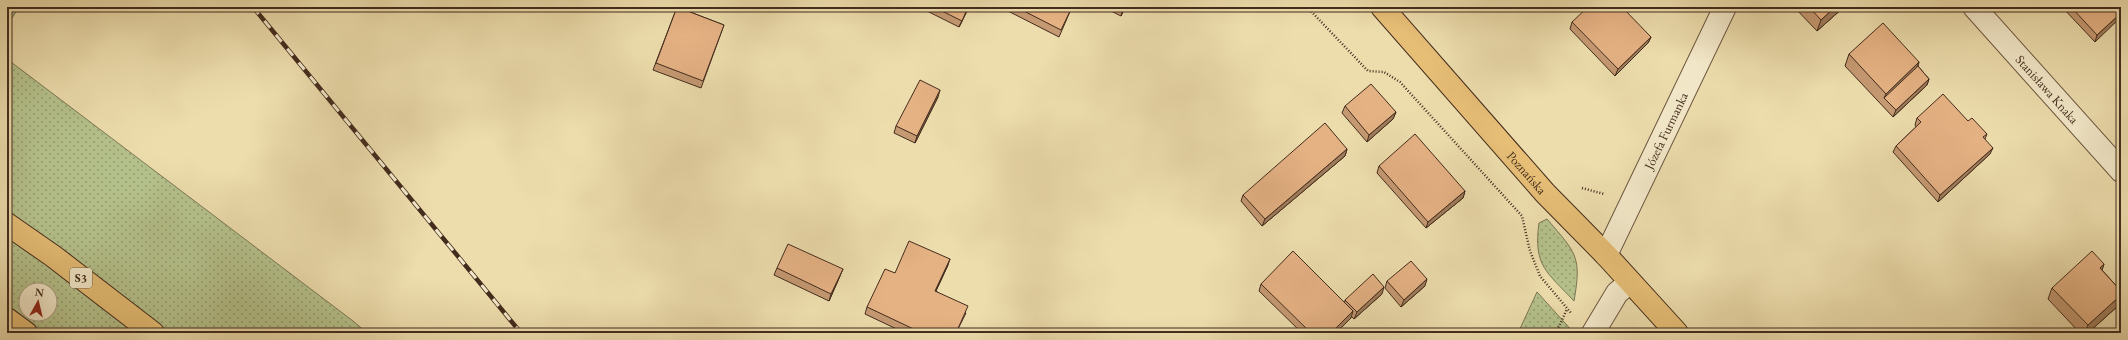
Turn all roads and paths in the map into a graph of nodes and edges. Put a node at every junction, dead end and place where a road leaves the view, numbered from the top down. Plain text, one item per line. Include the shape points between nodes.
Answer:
1 (1307, 7) edge
2 (1382, 7) edge
3 (1725, 7) edge
4 (1974, 7) edge
5 (2121, 171) edge
6 (7, 224) edge
7 (1606, 255) junction
8 (1630, 282) junction
9 (7, 319) edge
10 (26, 333) edge
11 (153, 333) edge
12 (1556, 333) edge
13 (1593, 333) edge
14 (1676, 333) edge

1 - 12 path via 1368,71 1384,72 1400,82 1522,216 1530,251 1540,276 1567,309
2 - 7 main road, Poznańska via 1545,193
3 - 7 street, Józefa Furmanka
4 - 5 street, Stanisława Knaka
6 - 11 main road, S3
7 - 8 main road, Poznańska
8 - 13 street via 1617,293
8 - 14 main road, Poznańska
9 - 10 main road

